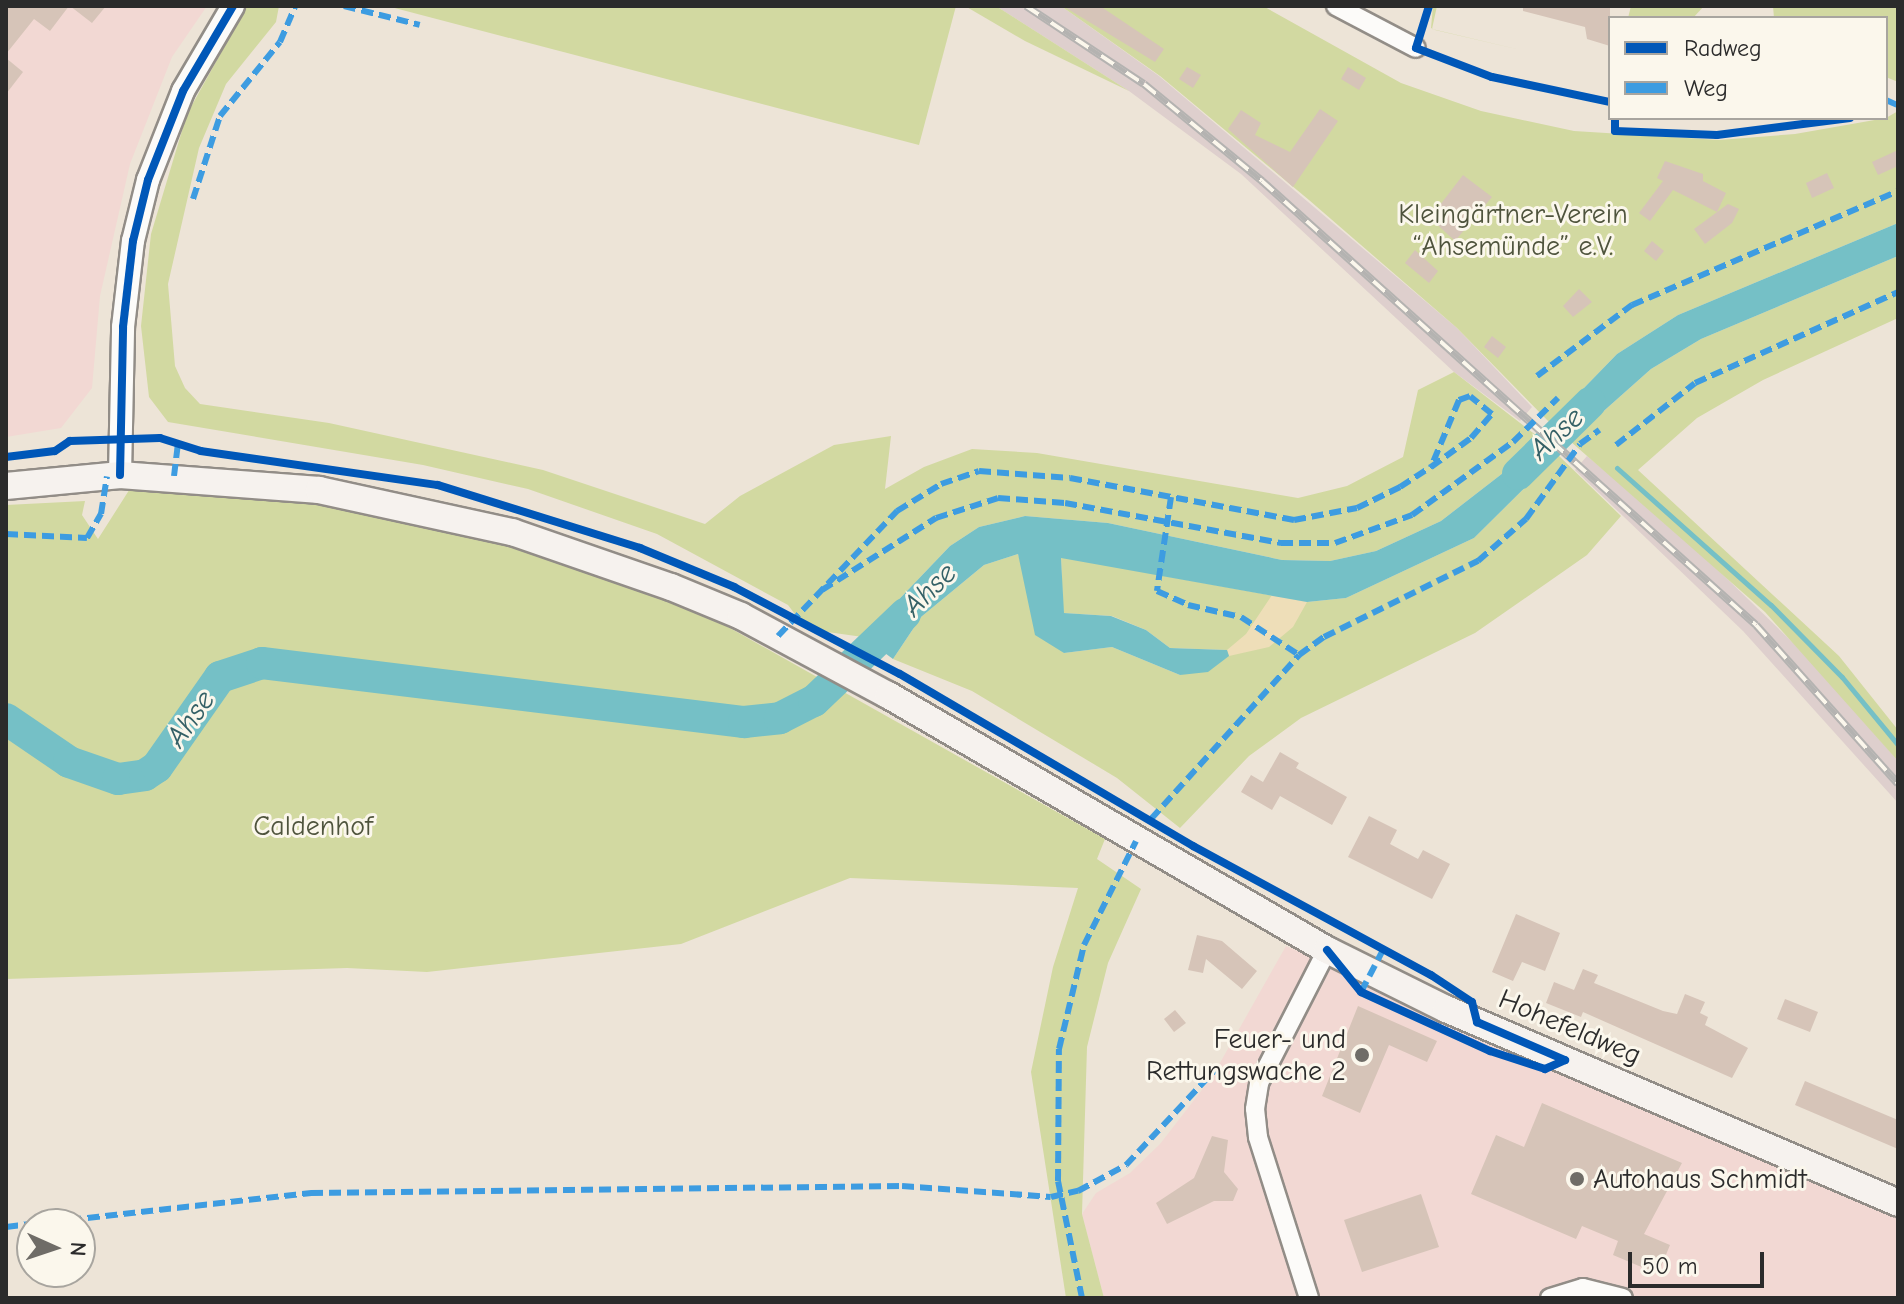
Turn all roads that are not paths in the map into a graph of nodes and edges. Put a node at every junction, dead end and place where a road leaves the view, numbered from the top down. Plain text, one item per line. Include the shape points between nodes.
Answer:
1 (233, 6) edge
2 (1336, 6) edge
3 (1416, 48) dead end
4 (120, 475) junction
5 (6, 486) edge
6 (1327, 950) junction
7 (1898, 1203) edge
8 (1309, 1298) edge
9 (1550, 1298) edge
10 (1623, 1298) edge

1 - 4 street via 183,91 148,180 133,241 123,327
2 - 3 street
4 - 5 main road, Hohefeldweg
4 - 6 main road, Hohefeldweg via 250,481 457,518 605,562 741,616 799,646
6 - 7 main road, Hohefeldweg via 1446,1009
6 - 8 street via 1259,1083 1255,1109 1258,1137
9 - 10 street via 1583,1288

